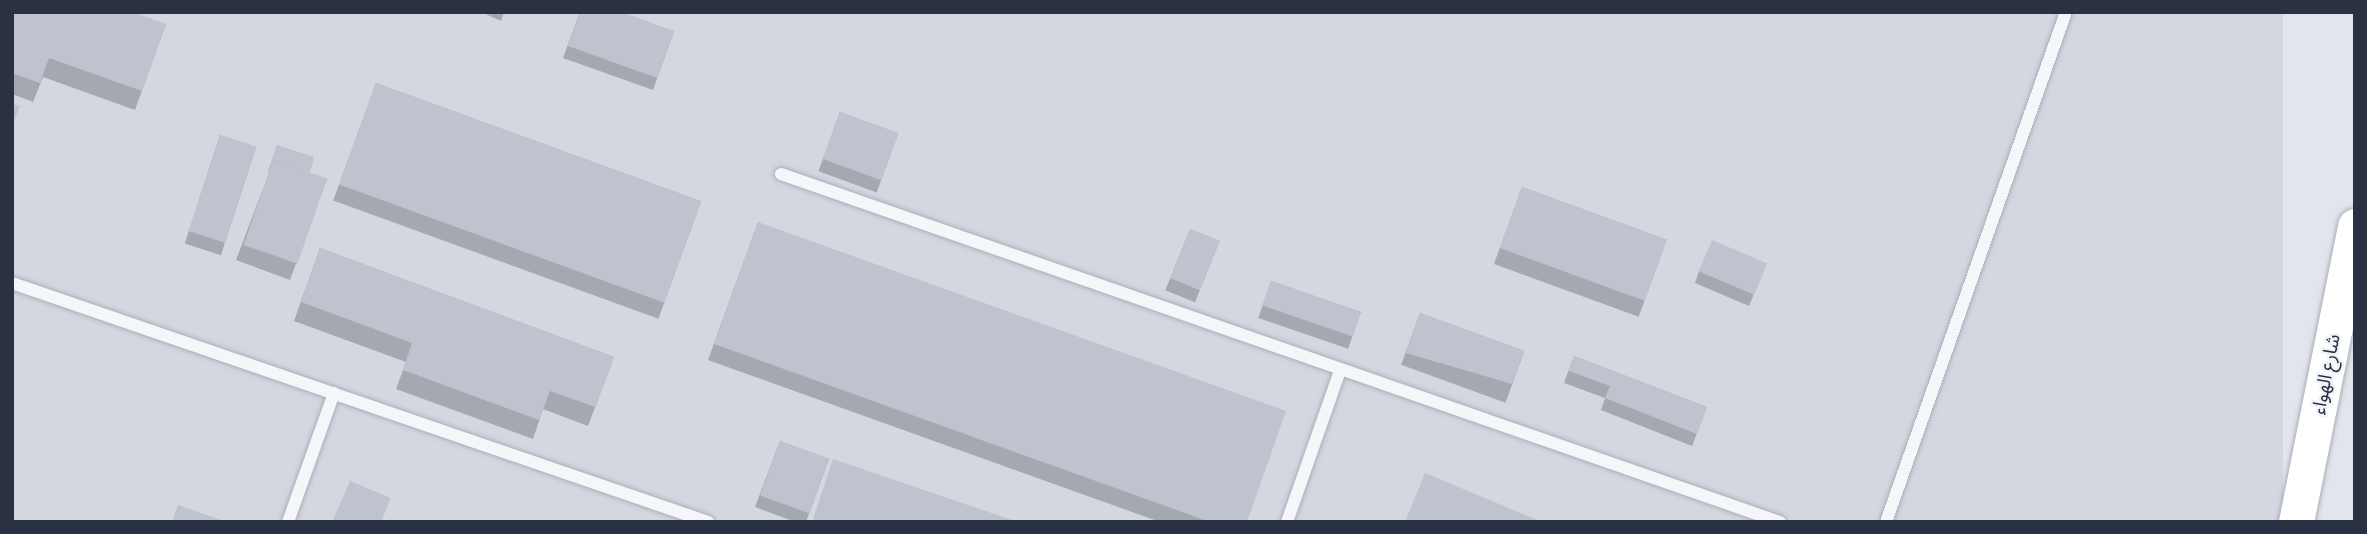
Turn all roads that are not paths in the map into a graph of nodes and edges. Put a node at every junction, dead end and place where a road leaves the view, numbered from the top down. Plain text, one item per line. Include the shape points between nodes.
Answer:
1 (2066, 12) edge
2 (781, 174) dead end
3 (2355, 226) edge
4 (12, 283) edge
5 (1340, 371) junction
6 (334, 393) junction
7 (288, 522) edge
8 (708, 522) edge
9 (1287, 522) edge
10 (1780, 522) edge
11 (1886, 522) edge
12 (2295, 522) edge

1 - 11 lane
2 - 5 lane
3 - 12 street, شارع الهواء
4 - 6 lane
5 - 9 lane
5 - 10 lane
6 - 7 lane
6 - 8 lane

